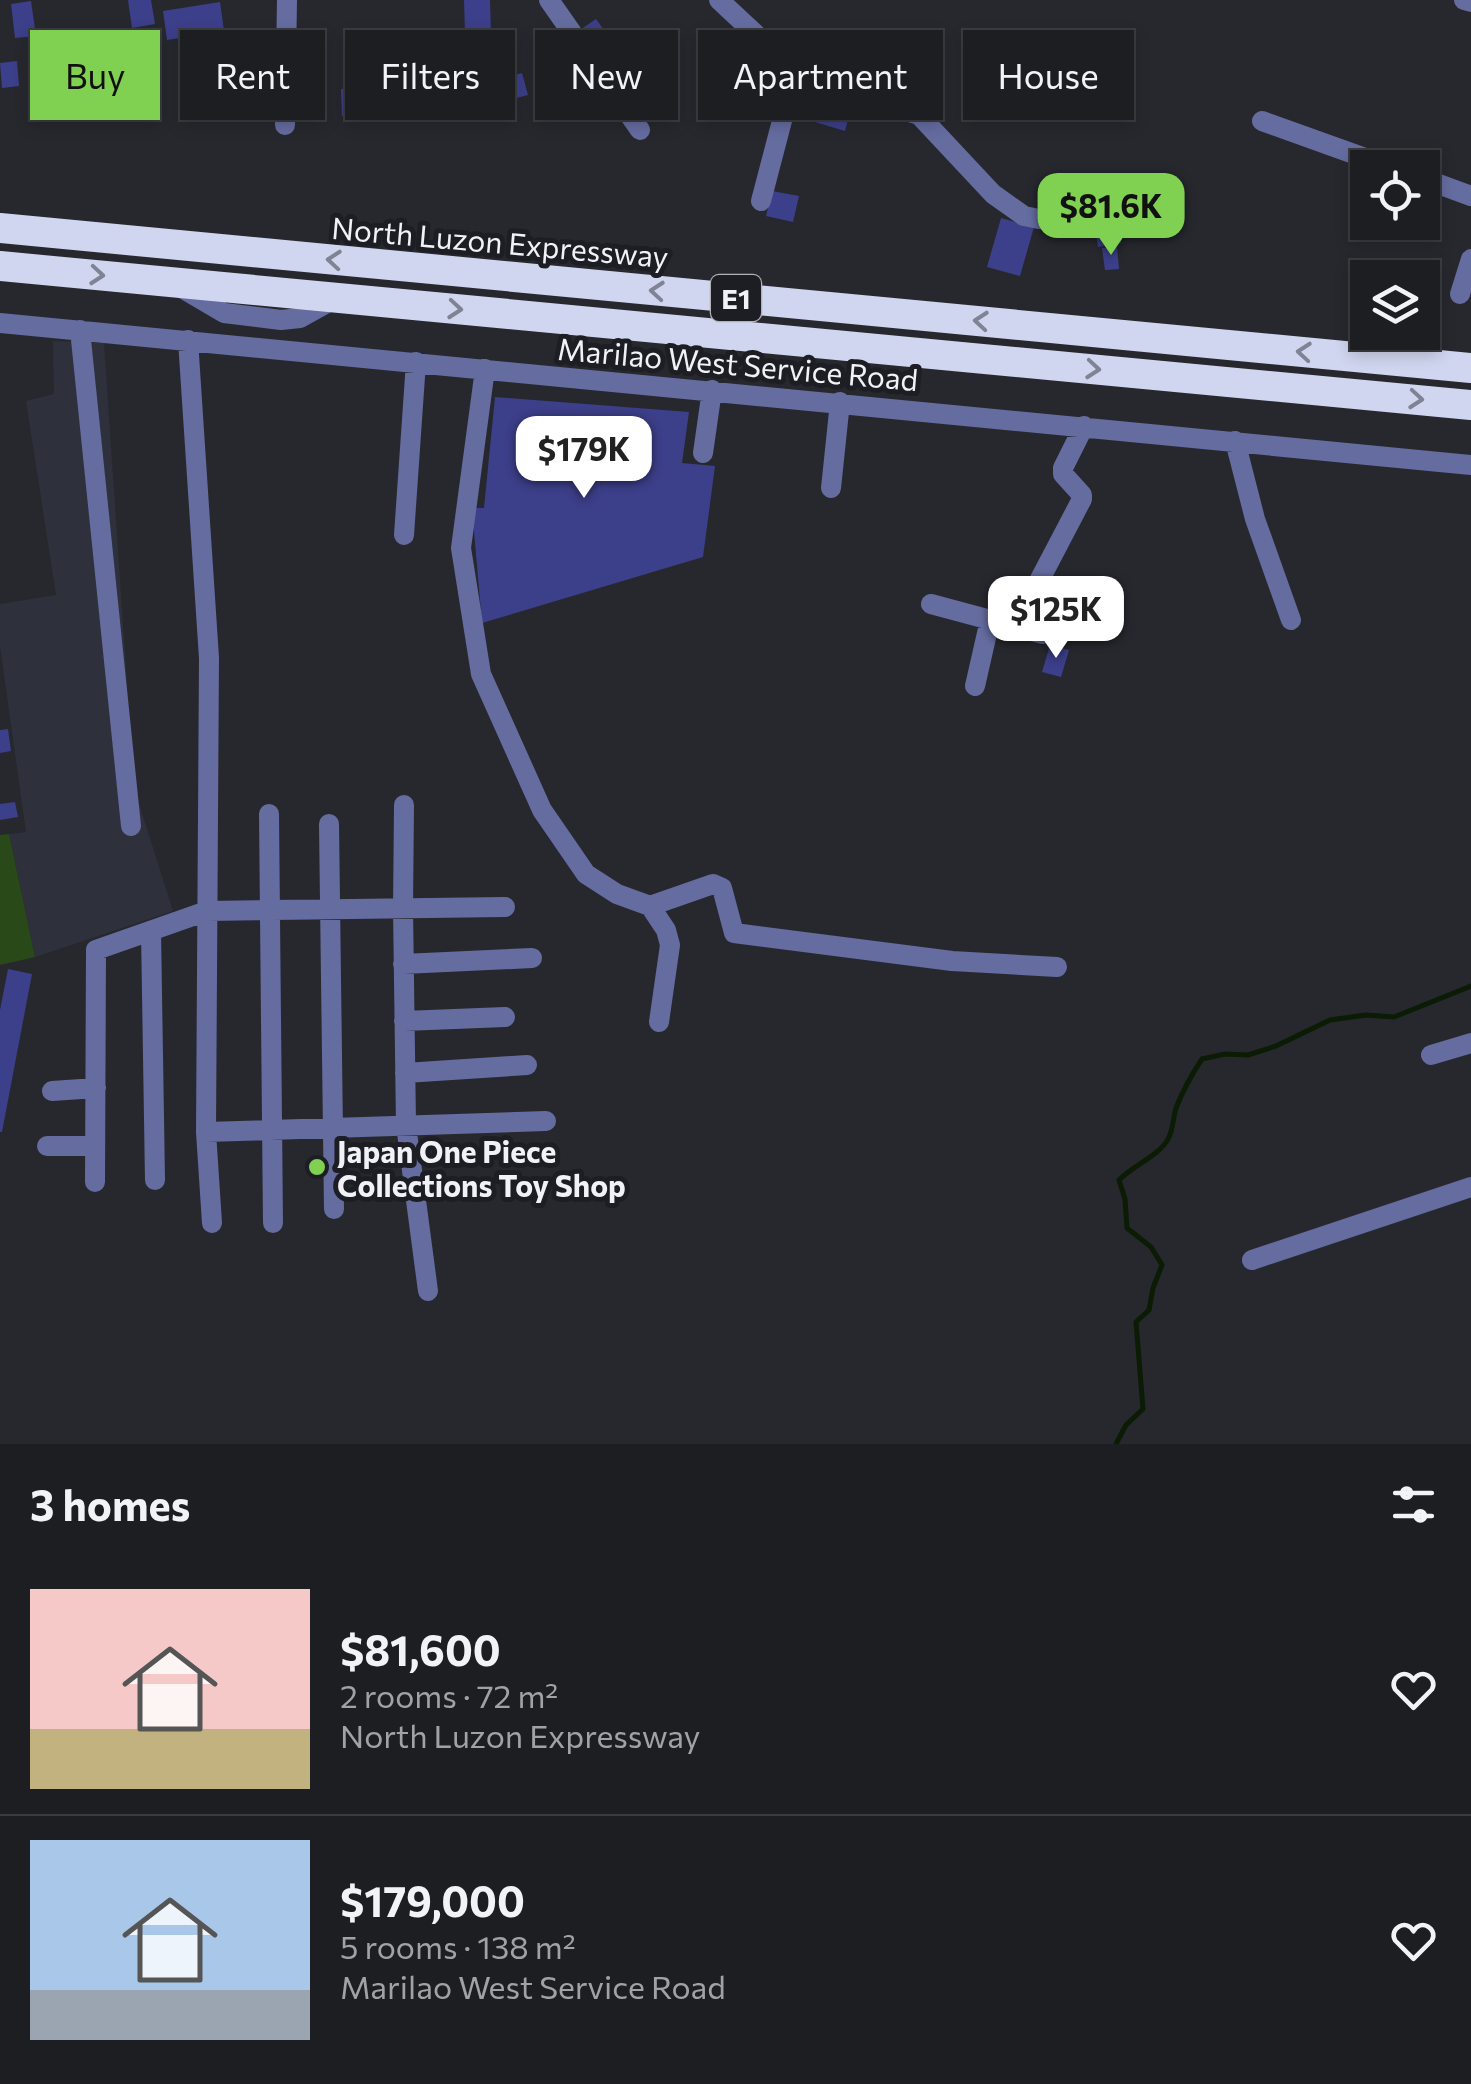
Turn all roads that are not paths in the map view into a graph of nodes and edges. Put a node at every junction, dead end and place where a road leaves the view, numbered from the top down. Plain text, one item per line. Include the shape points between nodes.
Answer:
1 (286, 0) edge
2 (548, 0) edge
3 (718, 0) edge
4 (1464, 0) edge
5 (1471, 2) edge
6 (750, 30) edge
7 (782, 120) edge
8 (924, 120) edge
9 (1262, 121) dead end
10 (285, 125) dead end
11 (640, 130) dead end
12 (1350, 153) edge
13 (1440, 185) edge
14 (1104, 192) dead end
15 (1471, 196) edge
16 (762, 201) dead end
17 (0, 228) edge
18 (1471, 259) edge
19 (0, 266) edge
20 (1460, 294) dead end
21 (0, 322) edge
22 (80, 330) junction
23 (188, 340) junction
24 (416, 362) junction
25 (1471, 368) edge
26 (485, 369) junction
27 (712, 390) junction
28 (840, 402) junction
29 (1471, 404) edge
30 (1084, 426) junction
31 (1235, 441) junction
32 (703, 452) dead end
33 (1471, 465) edge
34 (831, 488) dead end
35 (404, 535) dead end
36 (930, 604) dead end
37 (990, 620) junction
38 (1292, 620) dead end
39 (975, 686) dead end
40 (404, 805) dead end
41 (270, 814) dead end
42 (329, 824) dead end
43 (131, 826) dead end
44 (505, 906) dead end
45 (650, 906) junction
46 (330, 908) junction
47 (402, 908) junction
48 (270, 909) junction
49 (207, 910) junction
50 (151, 930) junction
51 (532, 958) dead end
52 (404, 964) junction
53 (1057, 967) dead end
54 (505, 1017) dead end
55 (404, 1020) junction
56 (658, 1022) dead end
57 (1471, 1042) edge
58 (1432, 1056) dead end
59 (527, 1065) dead end
60 (405, 1073) junction
61 (96, 1088) junction
62 (52, 1090) dead end
63 (546, 1121) dead end
64 (406, 1126) junction
65 (332, 1128) junction
66 (272, 1130) junction
67 (206, 1132) junction
68 (47, 1146) dead end
69 (96, 1146) junction
70 (155, 1180) dead end
71 (95, 1182) dead end
72 (1471, 1187) edge
73 (334, 1209) dead end
74 (212, 1223) dead end
75 (273, 1223) dead end
76 (1252, 1260) dead end
77 (428, 1292) dead end

1 - 10 street
2 - 11 street
3 - 6 street
4 - 5 street
7 - 16 street
8 - 14 street via 992,194 1024,216 1051,218
9 - 12 street
13 - 15 street
25 -> 17 highway, North Luzon Expressway / E1
18 - 20 street
19 -> 29 highway, E1
21 - 22 street, Marilao West Service Road
22 - 23 street, Marilao West Service Road
22 - 43 street
23 - 24 street, Marilao West Service Road
23 - 49 street via 209,658
24 - 26 street, Marilao West Service Road
24 - 35 street
26 - 27 street, Marilao West Service Road
26 - 45 street via 460,548 481,674 542,810 586,874
27 - 28 street, Marilao West Service Road
27 - 32 street
28 - 30 street, Marilao West Service Road
28 - 34 street
30 - 31 street, Marilao West Service Road
30 - 37 street via 1063,468 1082,499 1038,583 1057,618 1056,630 1043,634
31 - 33 street, Marilao West Service Road
31 - 38 street
36 - 37 street
37 - 39 street
40 - 47 street
41 - 48 street
42 - 46 street
44 - 47 street
45 - 53 street via 714,884 722,888 734,932 952,961
45 - 56 street via 670,946
46 - 47 street
46 - 48 street
46 - 65 street
47 - 52 street
48 - 49 street
48 - 66 street
49 - 50 street
49 - 67 street
50 - 61 street via 96,950
50 - 70 street
51 - 52 street
52 - 55 street
54 - 55 street
55 - 60 street
57 - 58 street
59 - 60 street
60 - 64 street
61 - 62 street
61 - 69 street
63 - 64 street
64 - 65 street
64 - 77 street
65 - 66 street
65 - 73 street
66 - 67 street
66 - 75 street
67 - 74 street
68 - 69 street
69 - 71 street
72 - 76 street

